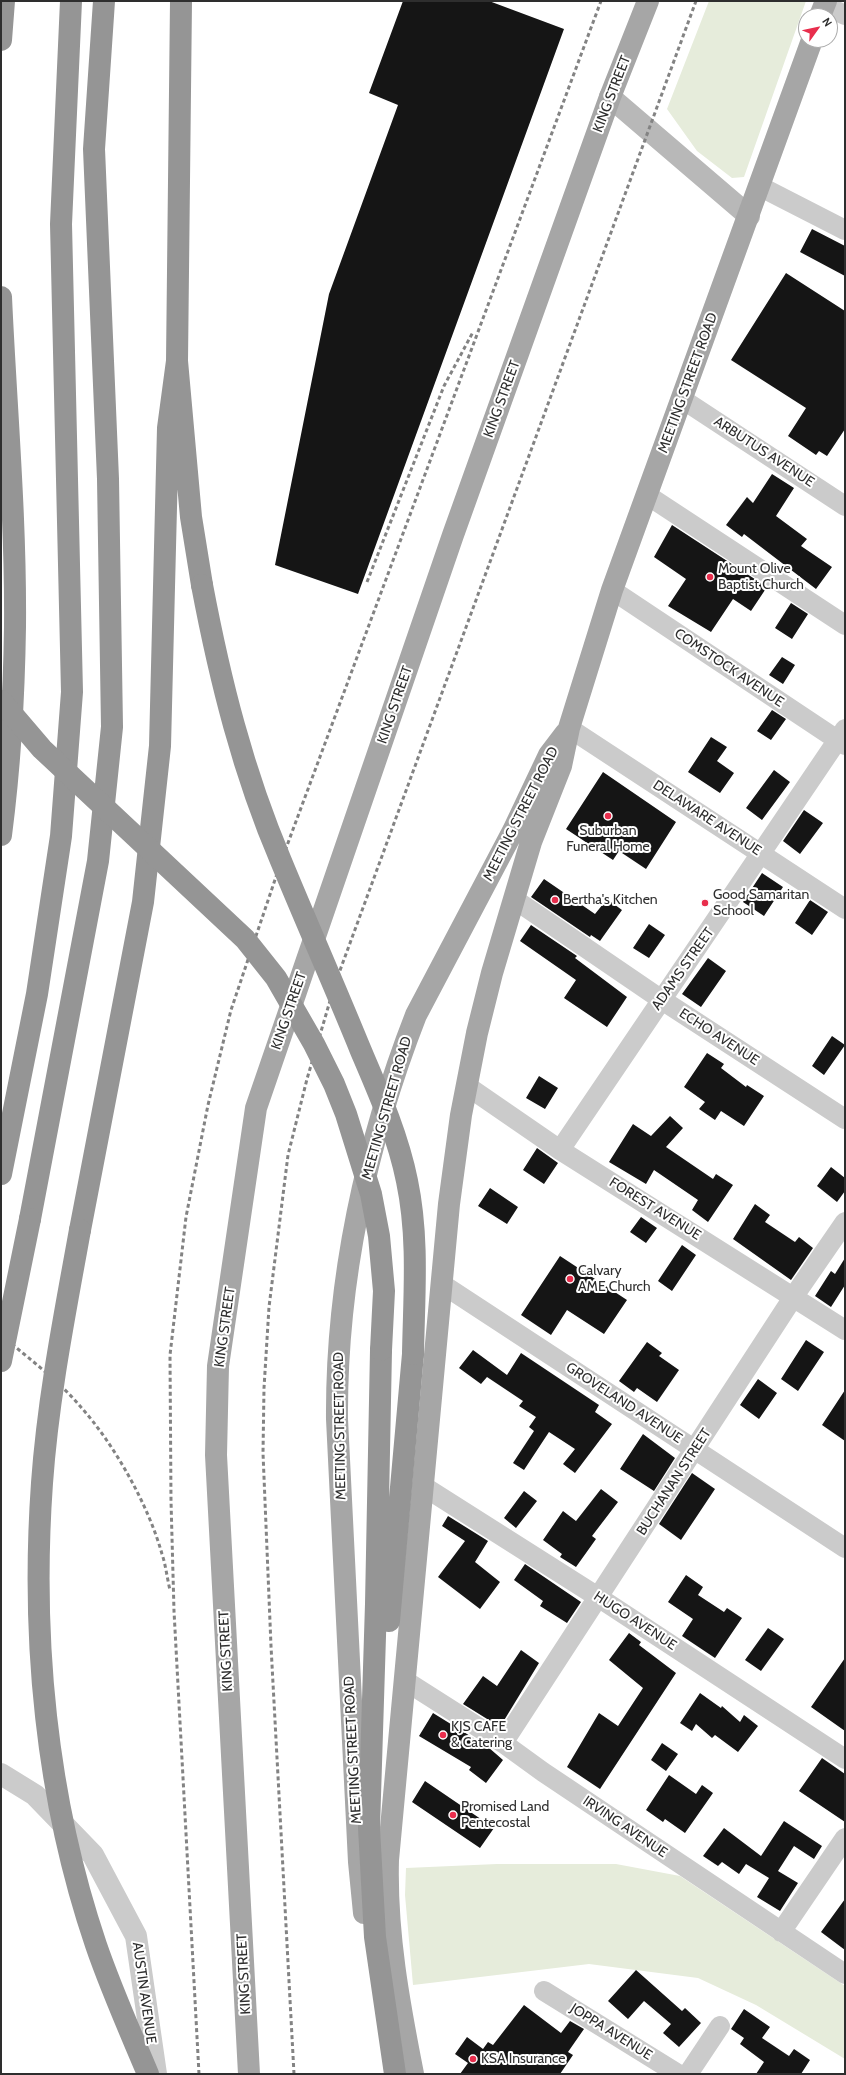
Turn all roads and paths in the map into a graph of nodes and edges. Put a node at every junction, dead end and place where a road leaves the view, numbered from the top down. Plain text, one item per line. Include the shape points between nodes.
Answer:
1 (4, 1) edge
2 (71, 1) edge
3 (104, 1) edge
4 (181, 1) edge
5 (648, 1) edge
6 (824, 7) edge
7 (845, 15) edge
8 (1, 40) edge
9 (809, 48) edge
10 (610, 97) junction
11 (759, 186) junction
12 (749, 216) junction
13 (845, 230) edge
14 (1, 297) edge
15 (177, 361) junction
16 (682, 399) junction
17 (647, 495) junction
18 (845, 506) edge
19 (612, 590) junction
20 (845, 625) edge
21 (1, 701) edge
22 (569, 728) junction
23 (842, 738) edge
24 (1, 835) edge
25 (762, 854) junction
26 (514, 899) junction
27 (845, 909) edge
28 (662, 1000) junction
29 (467, 1086) junction
30 (845, 1119) edge
31 (560, 1150) junction
32 (1, 1174) edge
33 (845, 1222) edge
34 (442, 1284) junction
35 (794, 1296) junction
36 (845, 1330) edge
37 (1, 1361) edge
38 (695, 1450) junction
39 (423, 1486) junction
40 (845, 1548) edge
41 (598, 1597) junction
42 (404, 1680) junction
43 (503, 1743) junction
44 (845, 1759) edge
45 (1, 1774) edge
46 (845, 1838) edge
47 (781, 1932) junction
48 (845, 1974) edge
49 (397, 1987) junction
50 (544, 1991) dead end
51 (720, 2026) dead end
52 (148, 2074) edge
53 (156, 2074) edge
54 (249, 2074) edge
55 (395, 2074) edge
56 (413, 2074) edge
57 (678, 2074) edge
58 (688, 2074) edge

1 - 8 highway
2 - 32 highway via 67,48 62,224 72,692 61,836 37,994
3 - 37 highway, bridge via 94,149 108,479 112,727 98,861
4 - 15 highway
5 - 10 main road, KING STREET
6 - 7 street
9 - 11 main road, MEETING STREET ROAD
10 - 12 main road
10 - 54 main road, KING STREET via 453,535 256,1108 218,1366 216,1455
11 - 12 main road, MEETING STREET ROAD
11 - 13 street
12 - 16 main road, MEETING STREET ROAD
14 - 24 highway via 15,627 10,743
15 - 49 highway, bridge via 191,517 215,653 255,794 381,1097 407,1180 415,1246 413,1354 386,1653 382,1791 382,1882
15 - 52 highway, bridge via 168,428 160,746 143,902 80,1230 49,1417 42,1483 39,1574 45,1704 53,1770 76,1875 96,1944
16 - 17 main road, MEETING STREET ROAD
16 - 18 street, ARBUTUS AVENUE
17 - 19 main road, MEETING STREET ROAD
17 - 20 street
19 - 22 main road, MEETING STREET ROAD
19 - 23 street, COMSTOCK AVENUE
21 - 55 highway, bridge via 42,749 245,939 276,978 334,1084 371,1194 379,1236 384,1291 380,1350 369,1828 375,1938
22 - 25 street, DELAWARE AVENUE
22 - 26 main road, MEETING STREET ROAD via 561,766 531,842
22 - 55 main road, MEETING STREET ROAD via 549,755 513,831 416,1015 373,1148 349,1257 339,1336 337,1419 359,1862 370,1959
23 - 25 street, ADAMS STREET
25 - 27 street, DELAWARE AVENUE
25 - 28 street, ADAMS STREET
26 - 28 street, ECHO AVENUE
26 - 29 main road, MEETING STREET ROAD via 492,973
28 - 30 street, ECHO AVENUE
28 - 31 street, ADAMS STREET
29 - 31 street, FOREST AVENUE
29 - 34 main road, MEETING STREET ROAD via 450,1197
31 - 35 street, FOREST AVENUE
33 - 35 street, BUCHANAN STREET
34 - 38 street, GROVELAND AVENUE
34 - 39 main road, MEETING STREET ROAD
35 - 36 street, FOREST AVENUE
35 - 38 street, BUCHANAN STREET
38 - 40 street, GROVELAND AVENUE
38 - 41 street, BUCHANAN STREET
39 - 41 street, HUGO AVENUE
39 - 42 main road, MEETING STREET ROAD
41 - 43 street, BUCHANAN STREET
41 - 44 street, HUGO AVENUE
42 - 43 street, IRVING AVENUE
42 - 49 main road, MEETING STREET ROAD via 388,1878 391,1942
43 - 47 street, IRVING AVENUE
45 - 53 street, AUSTIN AVENUE via 35,1795 93,1855 136,1936
46 - 47 street
47 - 48 street, IRVING AVENUE
49 - 56 main road, MEETING STREET ROAD
50 - 57 street, JOPPA AVENUE
51 - 58 street

